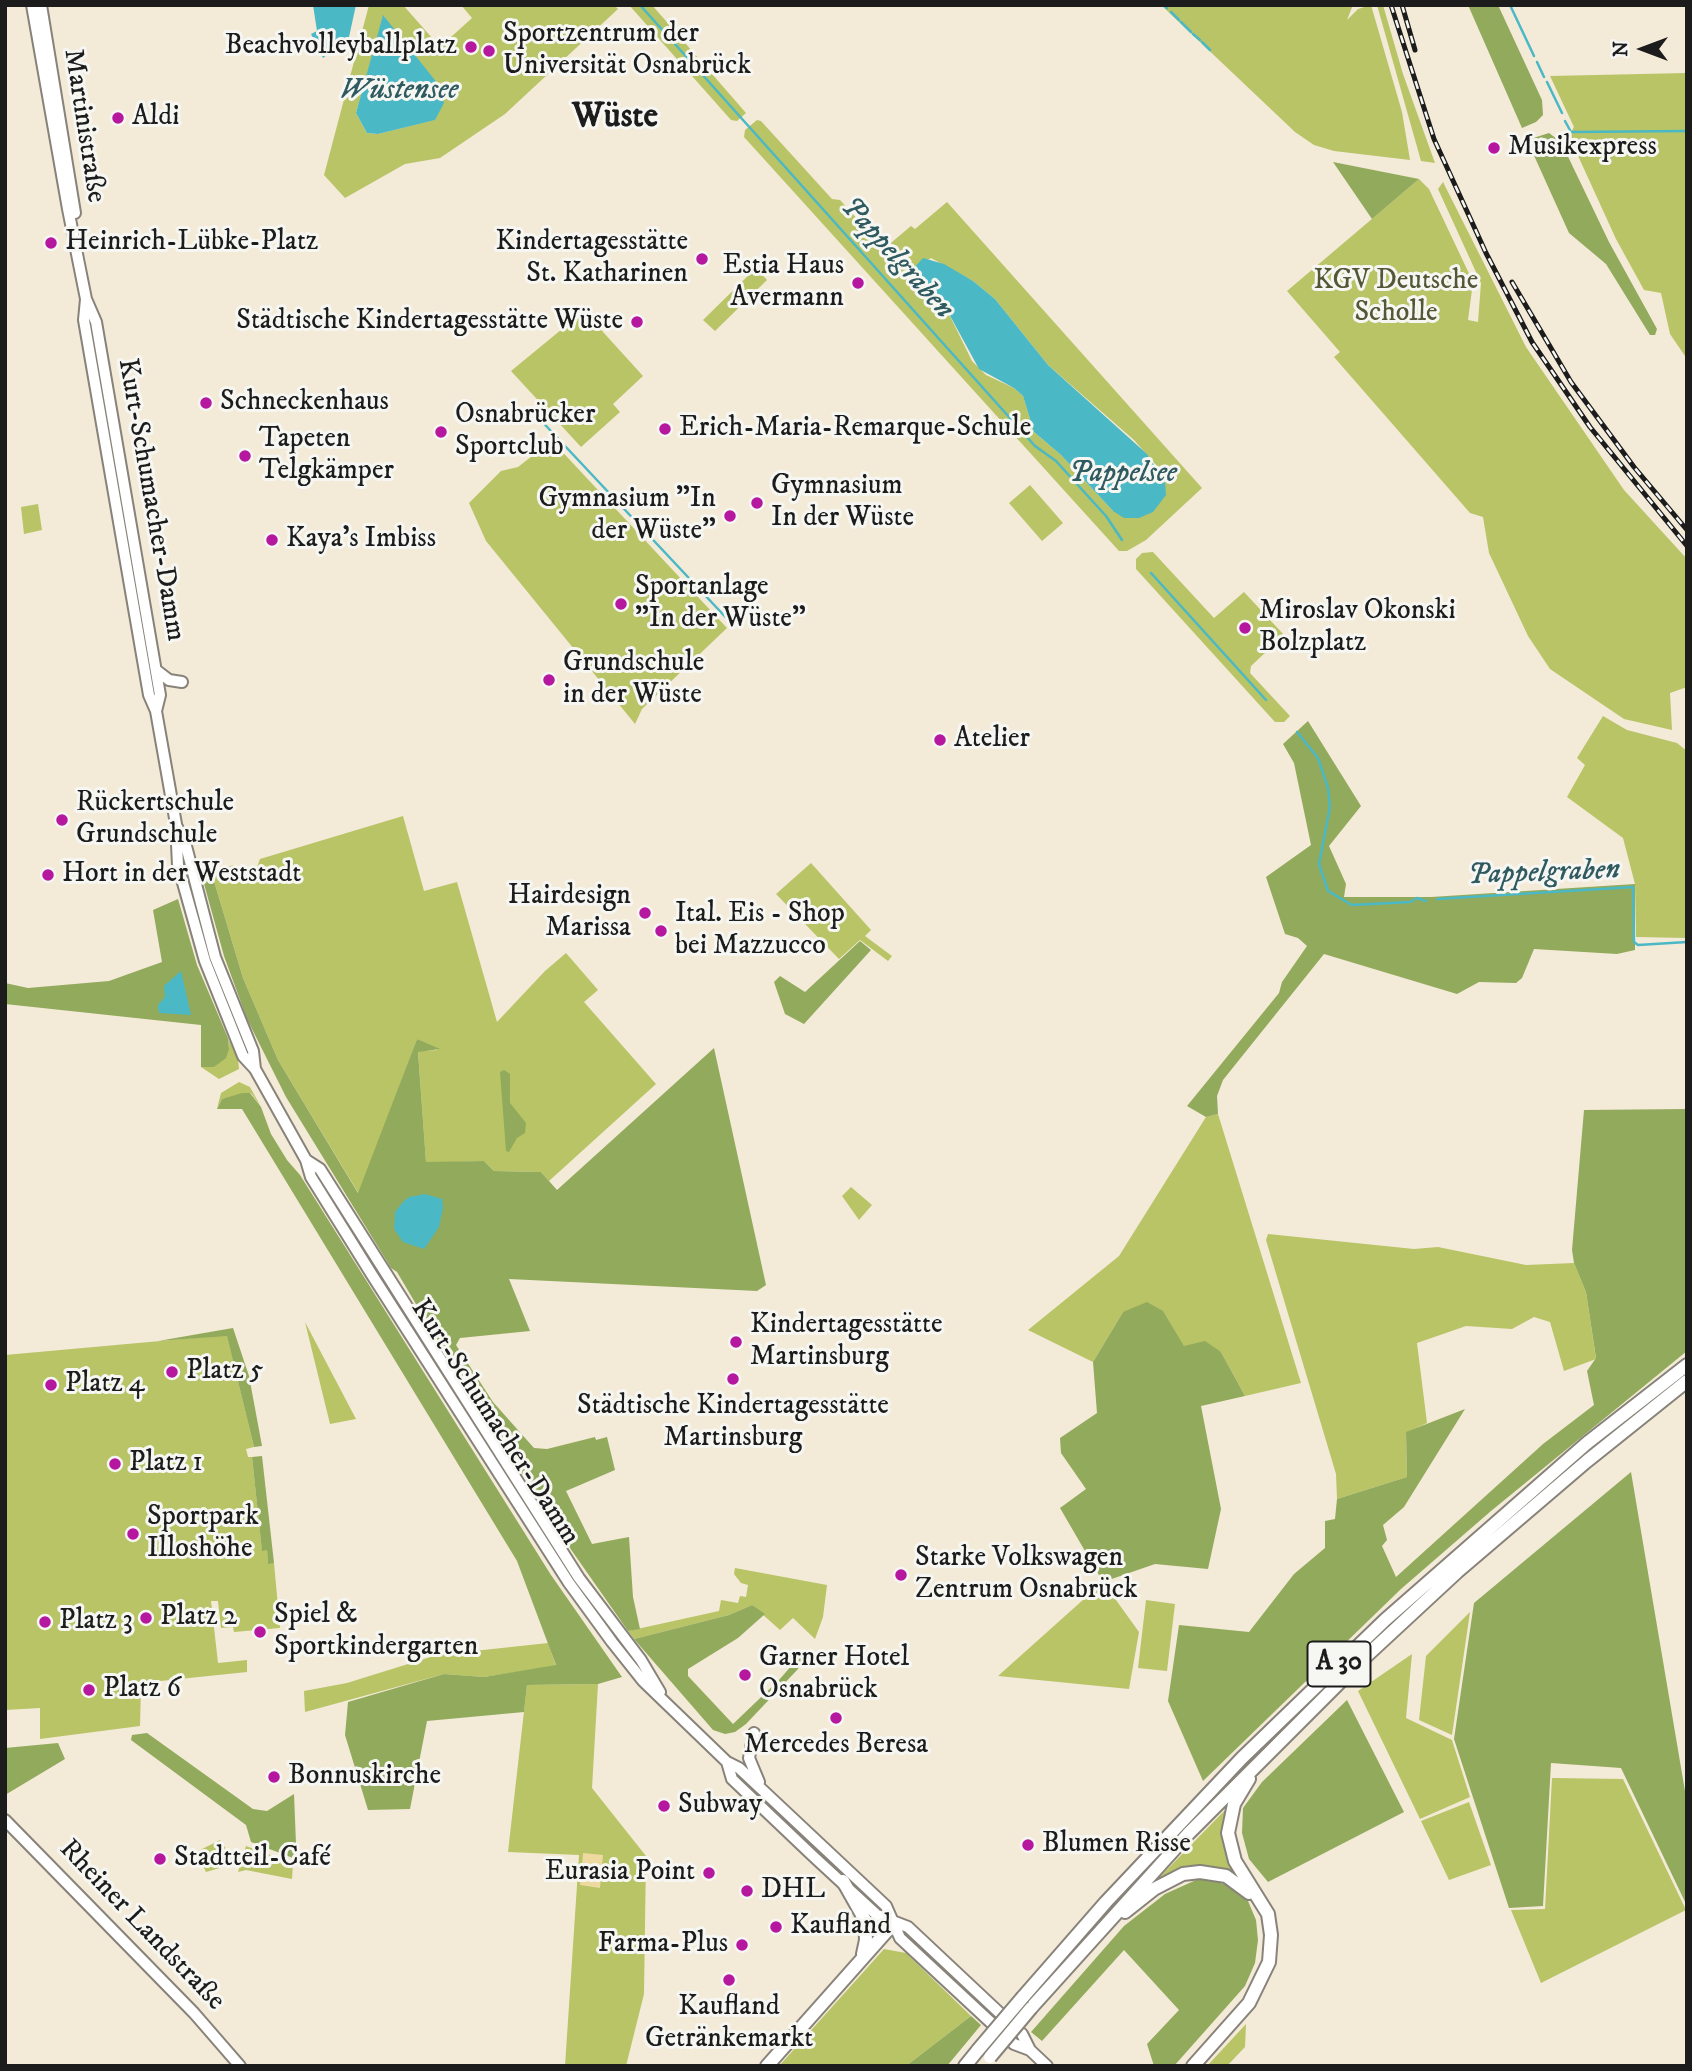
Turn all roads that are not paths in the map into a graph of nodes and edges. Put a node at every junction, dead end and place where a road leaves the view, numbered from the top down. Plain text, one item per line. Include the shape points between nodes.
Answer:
1 (32, 5) edge
2 (41, 5) edge
3 (75, 233) junction
4 (86, 299) junction
5 (156, 670) junction
6 (182, 682) dead end
7 (156, 711) junction
8 (1687, 1365) edge
9 (1687, 1381) edge
10 (754, 1733) dead end
11 (1279, 1741) junction
12 (727, 1762) junction
13 (763, 1790) junction
14 (5, 1820) edge
15 (843, 1881) junction
16 (1263, 1905) junction
17 (1107, 1922) junction
18 (894, 1923) junction
19 (863, 1955) junction
20 (1030, 2050) junction
21 (984, 2057) edge
22 (240, 2066) edge
23 (767, 2066) edge
24 (965, 2066) edge
25 (1047, 2066) edge
26 (1193, 2066) edge

1 - 3 main road, Martinistraße
2 - 3 main road, Martinistraße via 75,208
3 - 4 main road, Kurt-Schumacher-Damm
4 - 5 main road, Kurt-Schumacher-Damm via 96,322
4 - 7 main road, Kurt-Schumacher-Damm via 87,338 149,695
5 - 6 main road via 169,680
5 - 7 main road, Kurt-Schumacher-Damm via 160,695
7 - 12 main road, Kurt-Schumacher-Damm via 176,824 178,865 205,961 243,1056 255,1069 311,1177 569,1583 628,1661
8 - 21 highway, A 30, bridge via 1587,1443 1385,1620 1242,1758 1105,1902 1023,1997
9 - 11 highway, A 30 via 1457,1573
10 - 13 main road via 749,1758
11 - 16 highway via 1242,1789 1228,1826 1230,1848
11 - 17 highway, A 30
12 - 13 main road, Kurt-Schumacher-Damm
12 - 15 main road, Kurt-Schumacher-Damm via 732,1779
13 - 18 main road, Kurt-Schumacher-Damm via 886,1906
14 - 22 main road, Rheiner Landstraße
15 - 18 main road, Kurt-Schumacher-Damm via 877,1915
15 - 19 highway via 865,1920
16 - 17 highway via 1232,1879 1200,1872 1172,1879
16 - 26 highway via 1271,1935 1265,1975 1249,2003
17 - 21 highway, A 30, bridge
18 - 19 highway
18 - 20 main road, Kurt-Schumacher-Damm via 908,1927 1022,2034
18 - 20 main road, Kurt-Schumacher-Damm via 900,1938 1014,2044
19 - 23 highway
20 - 25 main road
21 - 24 highway, A 30

